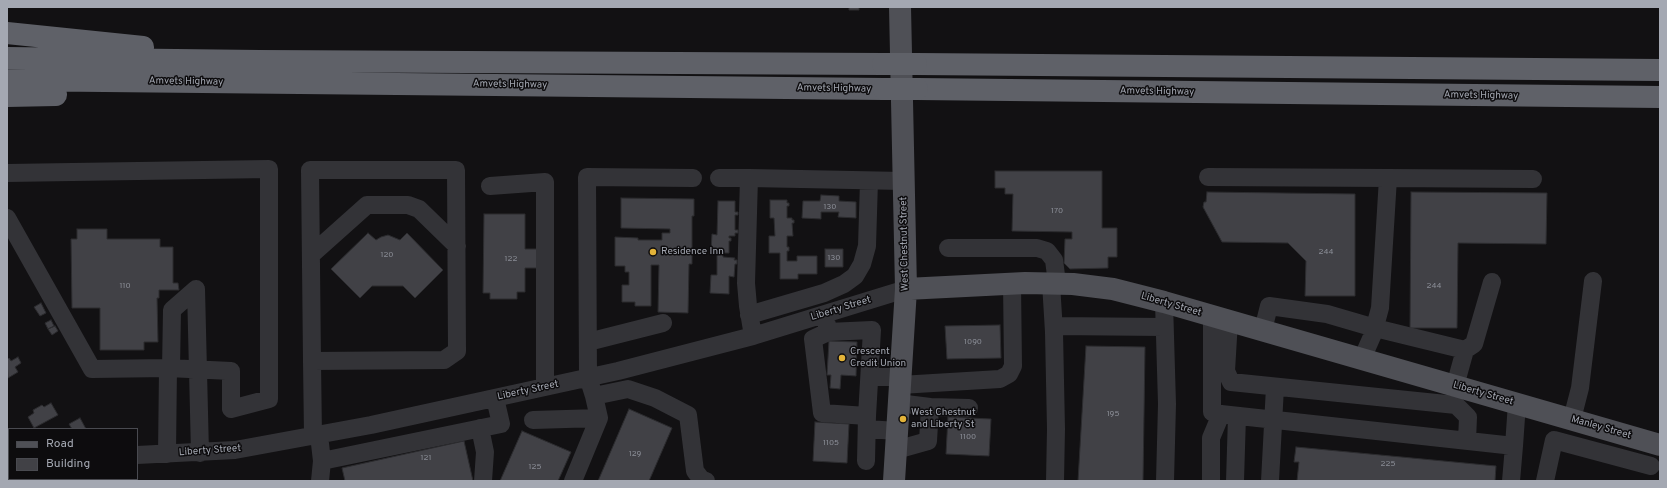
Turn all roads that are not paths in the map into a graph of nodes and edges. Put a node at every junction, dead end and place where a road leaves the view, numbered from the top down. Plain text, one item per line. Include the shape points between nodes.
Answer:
1 (900, 7) edge
2 (7, 33) edge
3 (7, 58) edge
4 (260, 61) junction
5 (1660, 70) edge
6 (7, 80) edge
7 (241, 83) junction
8 (7, 96) edge
9 (1660, 97) edge
10 (7, 173) edge
11 (1208, 177) dead end
12 (693, 178) dead end
13 (719, 178) dead end
14 (749, 178) junction
15 (1388, 178) junction
16 (1533, 179) dead end
17 (869, 180) junction
18 (904, 181) junction
19 (490, 186) dead end
20 (7, 218) edge
21 (456, 246) junction
22 (948, 248) dead end
23 (311, 255) junction
24 (1593, 281) dead end
25 (1492, 282) dead end
26 (1012, 283) junction
27 (1054, 283) junction
28 (906, 289) junction
29 (1164, 302) junction
30 (825, 314) junction
31 (749, 315) junction
32 (1220, 318) junction
33 (663, 323) dead end
34 (1054, 326) junction
35 (1164, 327) junction
36 (1374, 328) junction
37 (1263, 330) junction
38 (828, 332) junction
39 (753, 336) junction
40 (588, 342) junction
41 (1465, 350) junction
42 (1362, 359) junction
43 (312, 361) junction
44 (169, 368) junction
45 (198, 369) junction
46 (588, 377) junction
47 (870, 377) junction
48 (1455, 386) junction
49 (545, 387) junction
50 (1275, 387) junction
51 (899, 388) junction
52 (594, 396) junction
53 (495, 398) junction
54 (1517, 403) junction
55 (930, 407) junction
56 (969, 408) dead end
57 (1229, 415) junction
58 (1557, 415) junction
59 (599, 418) junction
60 (533, 420) dead end
61 (1272, 420) junction
62 (867, 422) junction
63 (480, 428) junction
64 (316, 436) junction
65 (1554, 440) junction
66 (896, 441) junction
67 (1467, 441) junction
68 (1659, 444) edge
69 (1514, 446) junction
70 (200, 453) junction
71 (168, 454) junction
72 (138, 455) edge
73 (866, 461) dead end
74 (322, 462) junction
75 (1648, 473) edge
76 (320, 481) edge
77 (483, 481) edge
78 (572, 481) edge
79 (706, 481) edge
80 (894, 481) edge
81 (1055, 481) edge
82 (1165, 481) edge
83 (1211, 481) edge
84 (1235, 481) edge
85 (1270, 481) edge
86 (1511, 481) edge
87 (1545, 481) edge

1 - 18 main road, West Chestnut Street
2 - 4 highway
3 - 4 highway
4 - 5 highway, bridge
6 - 7 highway, Amvets Highway
7 - 8 highway
7 - 9 highway, Amvets Highway, bridge
10 - 45 street via 269,169 269,399 231,408 231,371
11 - 15 street
12 - 40 street via 587,177
13 - 14 street
14 - 17 street
14 - 31 street via 746,283
15 - 16 street
15 - 36 street via 1380,308
17 - 18 street
17 - 31 street via 867,246 862,264 855,276 824,293
18 - 28 main road, West Chestnut Street
19 - 49 street via 545,182
20 - 44 street via 92,369
21 - 23 street via 418,209 408,205 367,206
21 - 23 street via 456,170 310,170
21 - 43 street via 457,351 444,360
22 - 27 street via 1037,248 1047,251 1054,260
23 - 43 street
24 - 58 street via 1580,388
25 - 41 street via 1474,344
26 - 27 main road, Liberty Street
26 - 28 main road, Liberty Street
26 - 51 street via 1013,366 1009,374 1000,379
27 - 29 main road, Liberty Street via 1113,289
27 - 34 street
28 - 30 street, Liberty Street
28 - 51 main road, West Chestnut Street
29 - 32 main road, Liberty Street
29 - 35 street
30 - 38 street
30 - 39 street, Liberty Street
31 - 39 street
32 - 37 main road, Liberty Street
32 - 50 street via 1226,371 1231,382
32 - 57 street via 1212,412
33 - 40 street
34 - 35 street
34 - 81 street
35 - 82 street via 1167,404
36 - 37 street via 1327,314 1269,306
36 - 41 street
36 - 42 street
37 - 42 main road, Liberty Street
38 - 47 street via 872,330
38 - 62 street via 813,339 822,414
39 - 46 street, Liberty Street
40 - 46 street
41 - 48 street
42 - 48 main road, Liberty Street
43 - 64 street
44 - 45 street
44 - 45 street via 172,310 196,289
44 - 71 street
45 - 70 street
46 - 49 street, Liberty Street
46 - 52 street
47 - 51 street
47 - 62 street
48 - 54 main road, Liberty Street
49 - 53 street, Liberty Street
50 - 61 street
50 - 67 street via 1456,405 1468,417
51 - 55 street
51 - 66 main road, West Chestnut Street
52 - 59 street
52 - 79 street via 628,389 655,398 688,415 696,471 702,480
53 - 63 street via 501,424
53 - 64 street, Liberty Street
54 - 58 main road, Liberty Street
54 - 69 street
55 - 56 street
55 - 66 street via 928,441
57 - 61 street
57 - 83 street via 1211,438
57 - 84 street
58 - 65 street
58 - 68 main road, Manley Street
59 - 60 street
59 - 78 street
61 - 67 street
61 - 85 street
62 - 66 street
62 - 73 street
63 - 74 street
63 - 77 street via 485,452
64 - 70 street, Liberty Street
64 - 74 street
65 - 75 street
65 - 87 street
66 - 80 main road, West Chestnut Street
67 - 69 street
68 - 75 street
69 - 86 street
70 - 71 street, Liberty Street
71 - 72 street, Liberty Street
74 - 76 street

